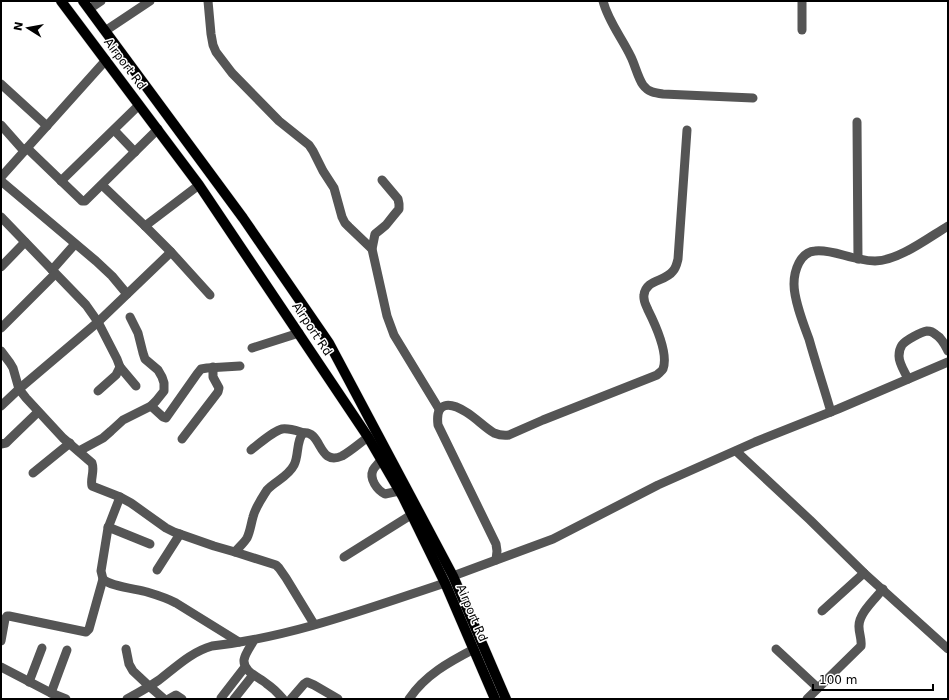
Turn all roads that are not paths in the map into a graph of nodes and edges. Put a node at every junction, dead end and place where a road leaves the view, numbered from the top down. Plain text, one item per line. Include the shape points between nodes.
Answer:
1 (61, 1) edge
2 (101, 1) edge
3 (150, 1) edge
4 (208, 1) edge
5 (603, 1) edge
6 (802, 1) edge
7 (86, 5) edge
8 (802, 30) dead end
9 (105, 31) junction
10 (106, 60) junction
11 (1, 84) edge
12 (753, 98) dead end
13 (139, 105) junction
14 (856, 122) dead end
15 (1, 125) edge
16 (47, 126) junction
17 (158, 129) junction
18 (114, 130) junction
19 (687, 130) dead end
20 (26, 150) junction
21 (135, 152) junction
22 (1, 177) edge
23 (382, 180) dead end
24 (1, 181) edge
25 (61, 182) junction
26 (102, 185) junction
27 (199, 185) junction
28 (1, 217) edge
29 (145, 226) junction
30 (948, 226) edge
31 (25, 242) junction
32 (75, 244) junction
33 (372, 248) junction
34 (170, 252) junction
35 (858, 259) junction
36 (1, 267) edge
37 (53, 272) junction
38 (127, 294) junction
39 (210, 296) dead end
40 (130, 317) dead end
41 (98, 322) junction
42 (1, 328) edge
43 (299, 333) junction
44 (252, 348) dead end
45 (1, 351) edge
46 (948, 351) edge
47 (948, 362) edge
48 (240, 366) dead end
49 (120, 367) junction
50 (214, 367) junction
51 (908, 379) junction
52 (136, 386) dead end
53 (19, 389) junction
54 (98, 391) dead end
55 (1, 406) edge
56 (151, 406) junction
57 (439, 409) junction
58 (38, 412) junction
59 (831, 412) junction
60 (304, 433) junction
61 (368, 437) junction
62 (182, 439) dead end
63 (70, 443) junction
64 (1, 444) edge
65 (251, 450) dead end
66 (736, 450) junction
67 (78, 451) junction
68 (381, 460) junction
69 (33, 473) dead end
70 (399, 491) junction
71 (120, 497) junction
72 (411, 515) junction
73 (108, 527) junction
74 (180, 534) junction
75 (150, 544) dead end
76 (235, 552) junction
77 (344, 557) dead end
78 (496, 560) junction
79 (157, 570) dead end
80 (864, 573) junction
81 (453, 576) junction
82 (102, 579) junction
83 (445, 583) junction
84 (883, 589) junction
85 (822, 611) dead end
86 (314, 624) junction
87 (254, 640) junction
88 (1, 641) edge
89 (239, 642) junction
90 (42, 648) dead end
91 (126, 649) dead end
92 (474, 649) junction
93 (776, 649) dead end
94 (948, 649) edge
95 (67, 650) dead end
96 (245, 666) junction
97 (1, 667) edge
98 (253, 674) junction
99 (29, 682) junction
100 (149, 686) junction
101 (818, 688) junction
102 (51, 693) junction
103 (221, 698) edge
104 (66, 699) edge
105 (127, 699) edge
106 (164, 699) edge
107 (169, 699) edge
108 (182, 699) edge
109 (234, 699) edge
110 (282, 699) edge
111 (291, 699) edge
112 (338, 699) edge
113 (409, 699) edge
114 (496, 699) edge
115 (506, 699) edge
116 (807, 699) edge

1 - 10 main road, Airport Rd
2 - 7 street
3 - 9 street
4 - 33 street via 211,34 216,52 232,73 279,121 309,145 334,188 345,223
5 - 12 street via 608,17 643,85 652,92
6 - 8 street
7 - 9 main road
9 - 81 main road via 243,218 329,343
10 - 13 main road, Airport Rd
10 - 16 street
11 - 16 street
13 - 17 main road, Airport Rd
13 - 18 street
14 - 35 street
15 - 20 street
16 - 20 street
17 - 21 street
17 - 27 main road, Airport Rd
18 - 21 street
18 - 25 street
19 - 57 street via 678,259 673,271 650,283 644,294 644,300 664,349 663,369 657,375 509,435 503,436 493,432 455,407 446,405
20 - 22 street
20 - 25 street
21 - 26 street
23 - 33 street via 400,204 386,225 375,234
24 - 32 street
25 - 26 street via 83,201
26 - 29 street
27 - 29 street
27 - 43 main road, Airport Rd
28 - 31 street
29 - 34 street
30 - 35 street via 904,252 886,259
31 - 36 street
31 - 37 street
32 - 37 street
32 - 38 street via 112,276
33 - 57 street via 387,316 394,335
34 - 38 street
34 - 39 street
35 - 59 street via 822,250 810,252 801,258 795,274 798,307
37 - 41 street via 86,305
37 - 42 street
38 - 41 street
40 - 56 street via 138,333 145,359 158,370 164,383 164,391
41 - 49 street
41 - 53 street
43 - 44 street
43 - 61 main road, Airport Rd
45 - 53 street via 13,368
46 - 51 street via 942,340 932,332 923,332 905,342 899,350 899,356
47 - 51 street
48 - 50 street
49 - 52 street
49 - 54 street via 116,375
50 - 56 street via 199,371 166,418
50 - 62 street via 213,377 219,388 218,392
51 - 59 street
53 - 55 street
53 - 58 street
56 - 67 street via 123,420 103,438
57 - 78 street via 438,425 496,544
58 - 63 street
58 - 64 street via 6,443
59 - 66 street
60 - 61 street via 312,434 324,453 331,458 345,454
60 - 65 street via 282,429
60 - 76 street via 301,436 294,466 268,490 254,514 247,538
61 - 68 main road, Airport Rd
63 - 67 street
63 - 69 street
66 - 78 street via 658,485 553,539
66 - 80 street
67 - 71 street via 93,465 92,486
68 - 70 main road, Airport Rd
68 - 70 street via 374,468 374,483 385,494
70 - 72 main road, Airport Rd
71 - 73 street
71 - 74 street via 166,528
72 - 77 street
72 - 83 main road, Airport Rd
73 - 75 street
73 - 82 street
74 - 76 street
74 - 79 street
76 - 86 street via 279,568
78 - 81 street
80 - 84 street
80 - 85 street
81 - 115 main road
82 - 88 street via 89,629 86,632 9,616 5,619
82 - 89 street via 109,584 167,598
83 - 86 street
83 - 92 main road, Airport Rd
84 - 94 street
84 - 101 street via 861,616 861,646
86 - 87 street
87 - 89 street
87 - 96 street via 244,659
89 - 100 street via 212,646 193,653
90 - 99 street
91 - 100 street via 131,668
92 - 113 street via 431,675
92 - 114 main road, Airport Rd
93 - 101 street
95 - 102 street
96 - 98 street
96 - 103 street
97 - 99 street
98 - 109 street
98 - 110 street
99 - 102 street
100 - 105 street
100 - 106 street
101 - 116 street
102 - 104 street
107 - 108 street via 176,696
111 - 112 street via 307,682

